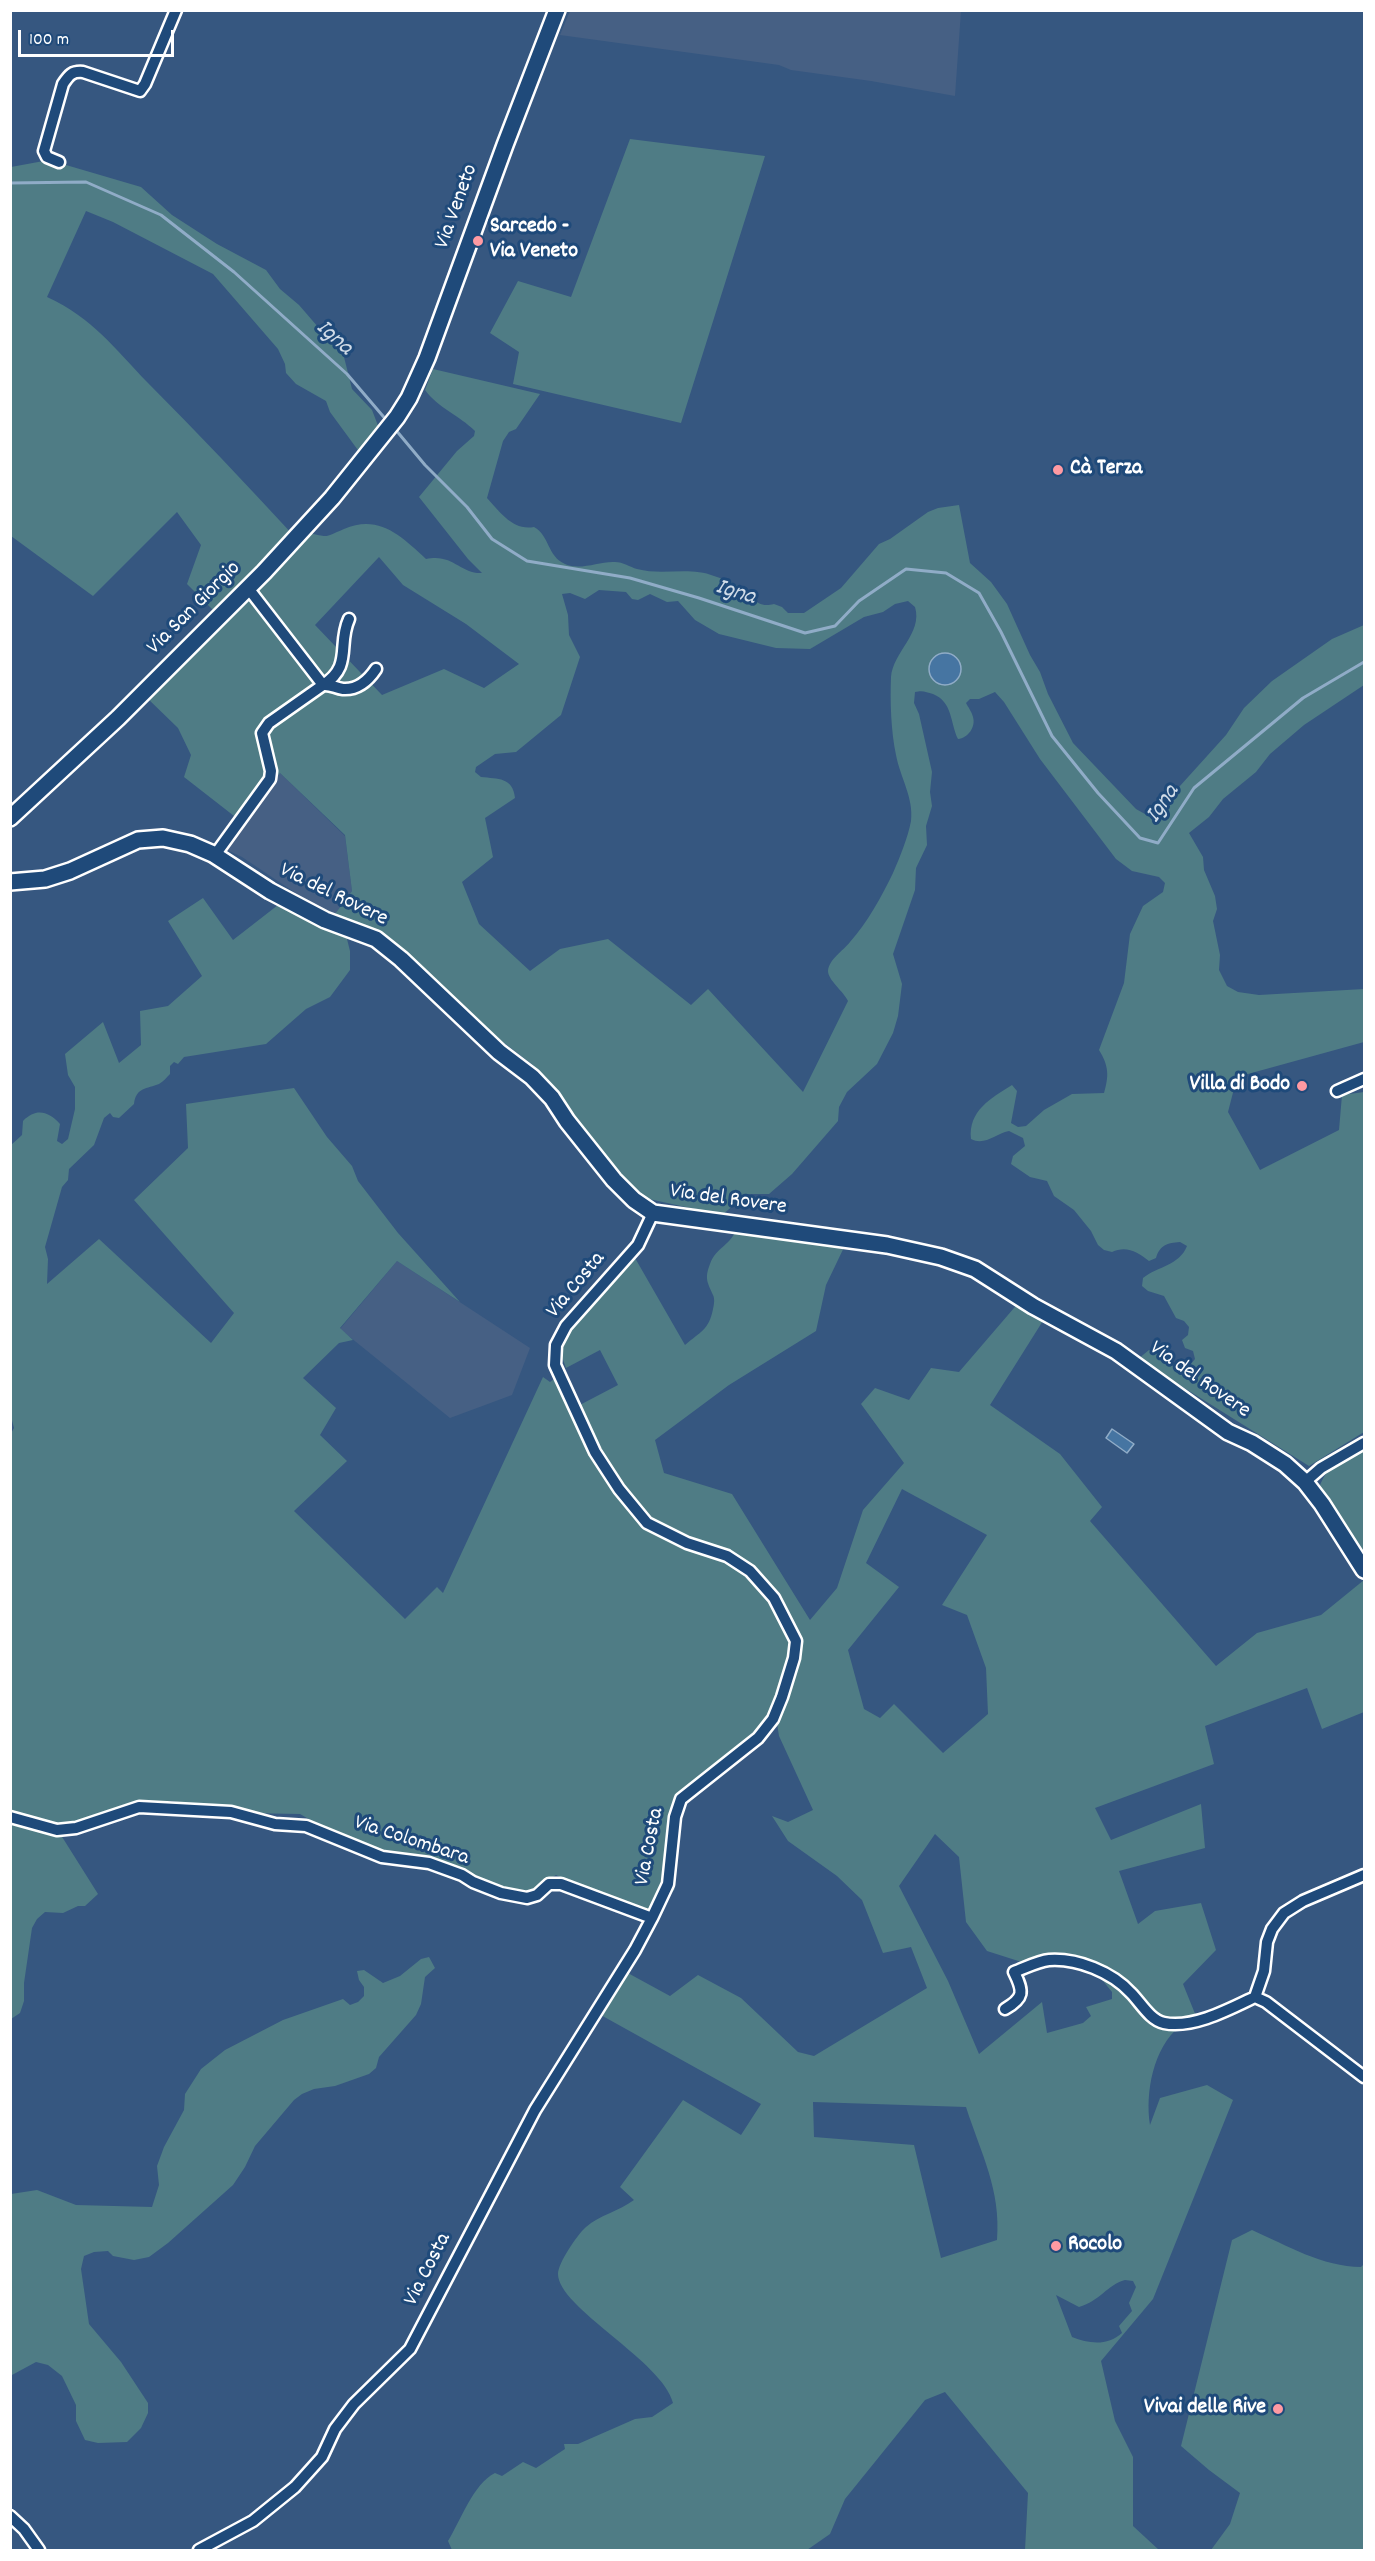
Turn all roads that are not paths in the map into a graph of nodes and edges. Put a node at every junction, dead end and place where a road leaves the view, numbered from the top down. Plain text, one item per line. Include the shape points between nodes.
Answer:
1 (176, 10) edge
2 (557, 10) edge
3 (59, 162) dead end
4 (397, 417) joint
5 (248, 588) junction
6 (349, 619) dead end
7 (376, 669) dead end
8 (323, 685) junction
9 (10, 818) edge
10 (215, 855) junction
11 (10, 882) edge
12 (1365, 1079) edge
13 (1337, 1091) dead end
14 (653, 1213) junction
15 (1365, 1443) edge
16 (1305, 1482) junction
17 (1365, 1570) edge
18 (10, 1817) edge
19 (1365, 1875) edge
20 (652, 1918) junction
21 (1255, 1997) junction
22 (1005, 2009) dead end
23 (1365, 2077) edge
24 (10, 2516) edge
25 (39, 2550) edge
26 (200, 2550) edge

1 - 3 street via 140,91 83,72 68,76 44,151 46,157
2 - 4 street, Via Veneto via 428,358
4 - 5 street, Via San Giorgio via 332,498
5 - 8 street
5 - 9 street, Via San Giorgio via 118,718
6 - 8 street via 339,672
7 - 8 street via 355,688
8 - 10 street via 269,723 262,733 270,779
10 - 11 street, Via del Rovere via 163,838 138,840 70,871 45,879
10 - 14 street, Via del Rovere via 270,891 325,920 376,939 401,959 499,1052 532,1077 614,1180
12 - 13 street
14 - 16 street, Via del Rovere via 888,1245 975,1269 1116,1351 1228,1432 1285,1464
14 - 20 street, Via Costa via 638,1245 566,1326 556,1345 555,1365 595,1452 647,1523 687,1543 727,1556 750,1571 774,1598 796,1641 773,1719 758,1738 681,1799 675,1817 668,1884
15 - 16 street via 1321,1468
16 - 17 street, Via del Rovere
18 - 20 street, Via Colombara via 57,1830 76,1828 139,1807 231,1812 275,1824 306,1826 382,1857 429,1863 501,1893 527,1898 549,1884 561,1884
19 - 21 street via 1284,1912 1267,1942 1264,1971
20 - 26 street, Via Costa via 535,2110 410,2349 354,2404 335,2429 322,2457 295,2487 253,2521
21 - 22 street via 1206,2020 1166,2024 1150,2015 1119,1980 1076,1961 1047,1960 1014,1972 1021,1985 1021,1996
21 - 23 street
24 - 25 street

